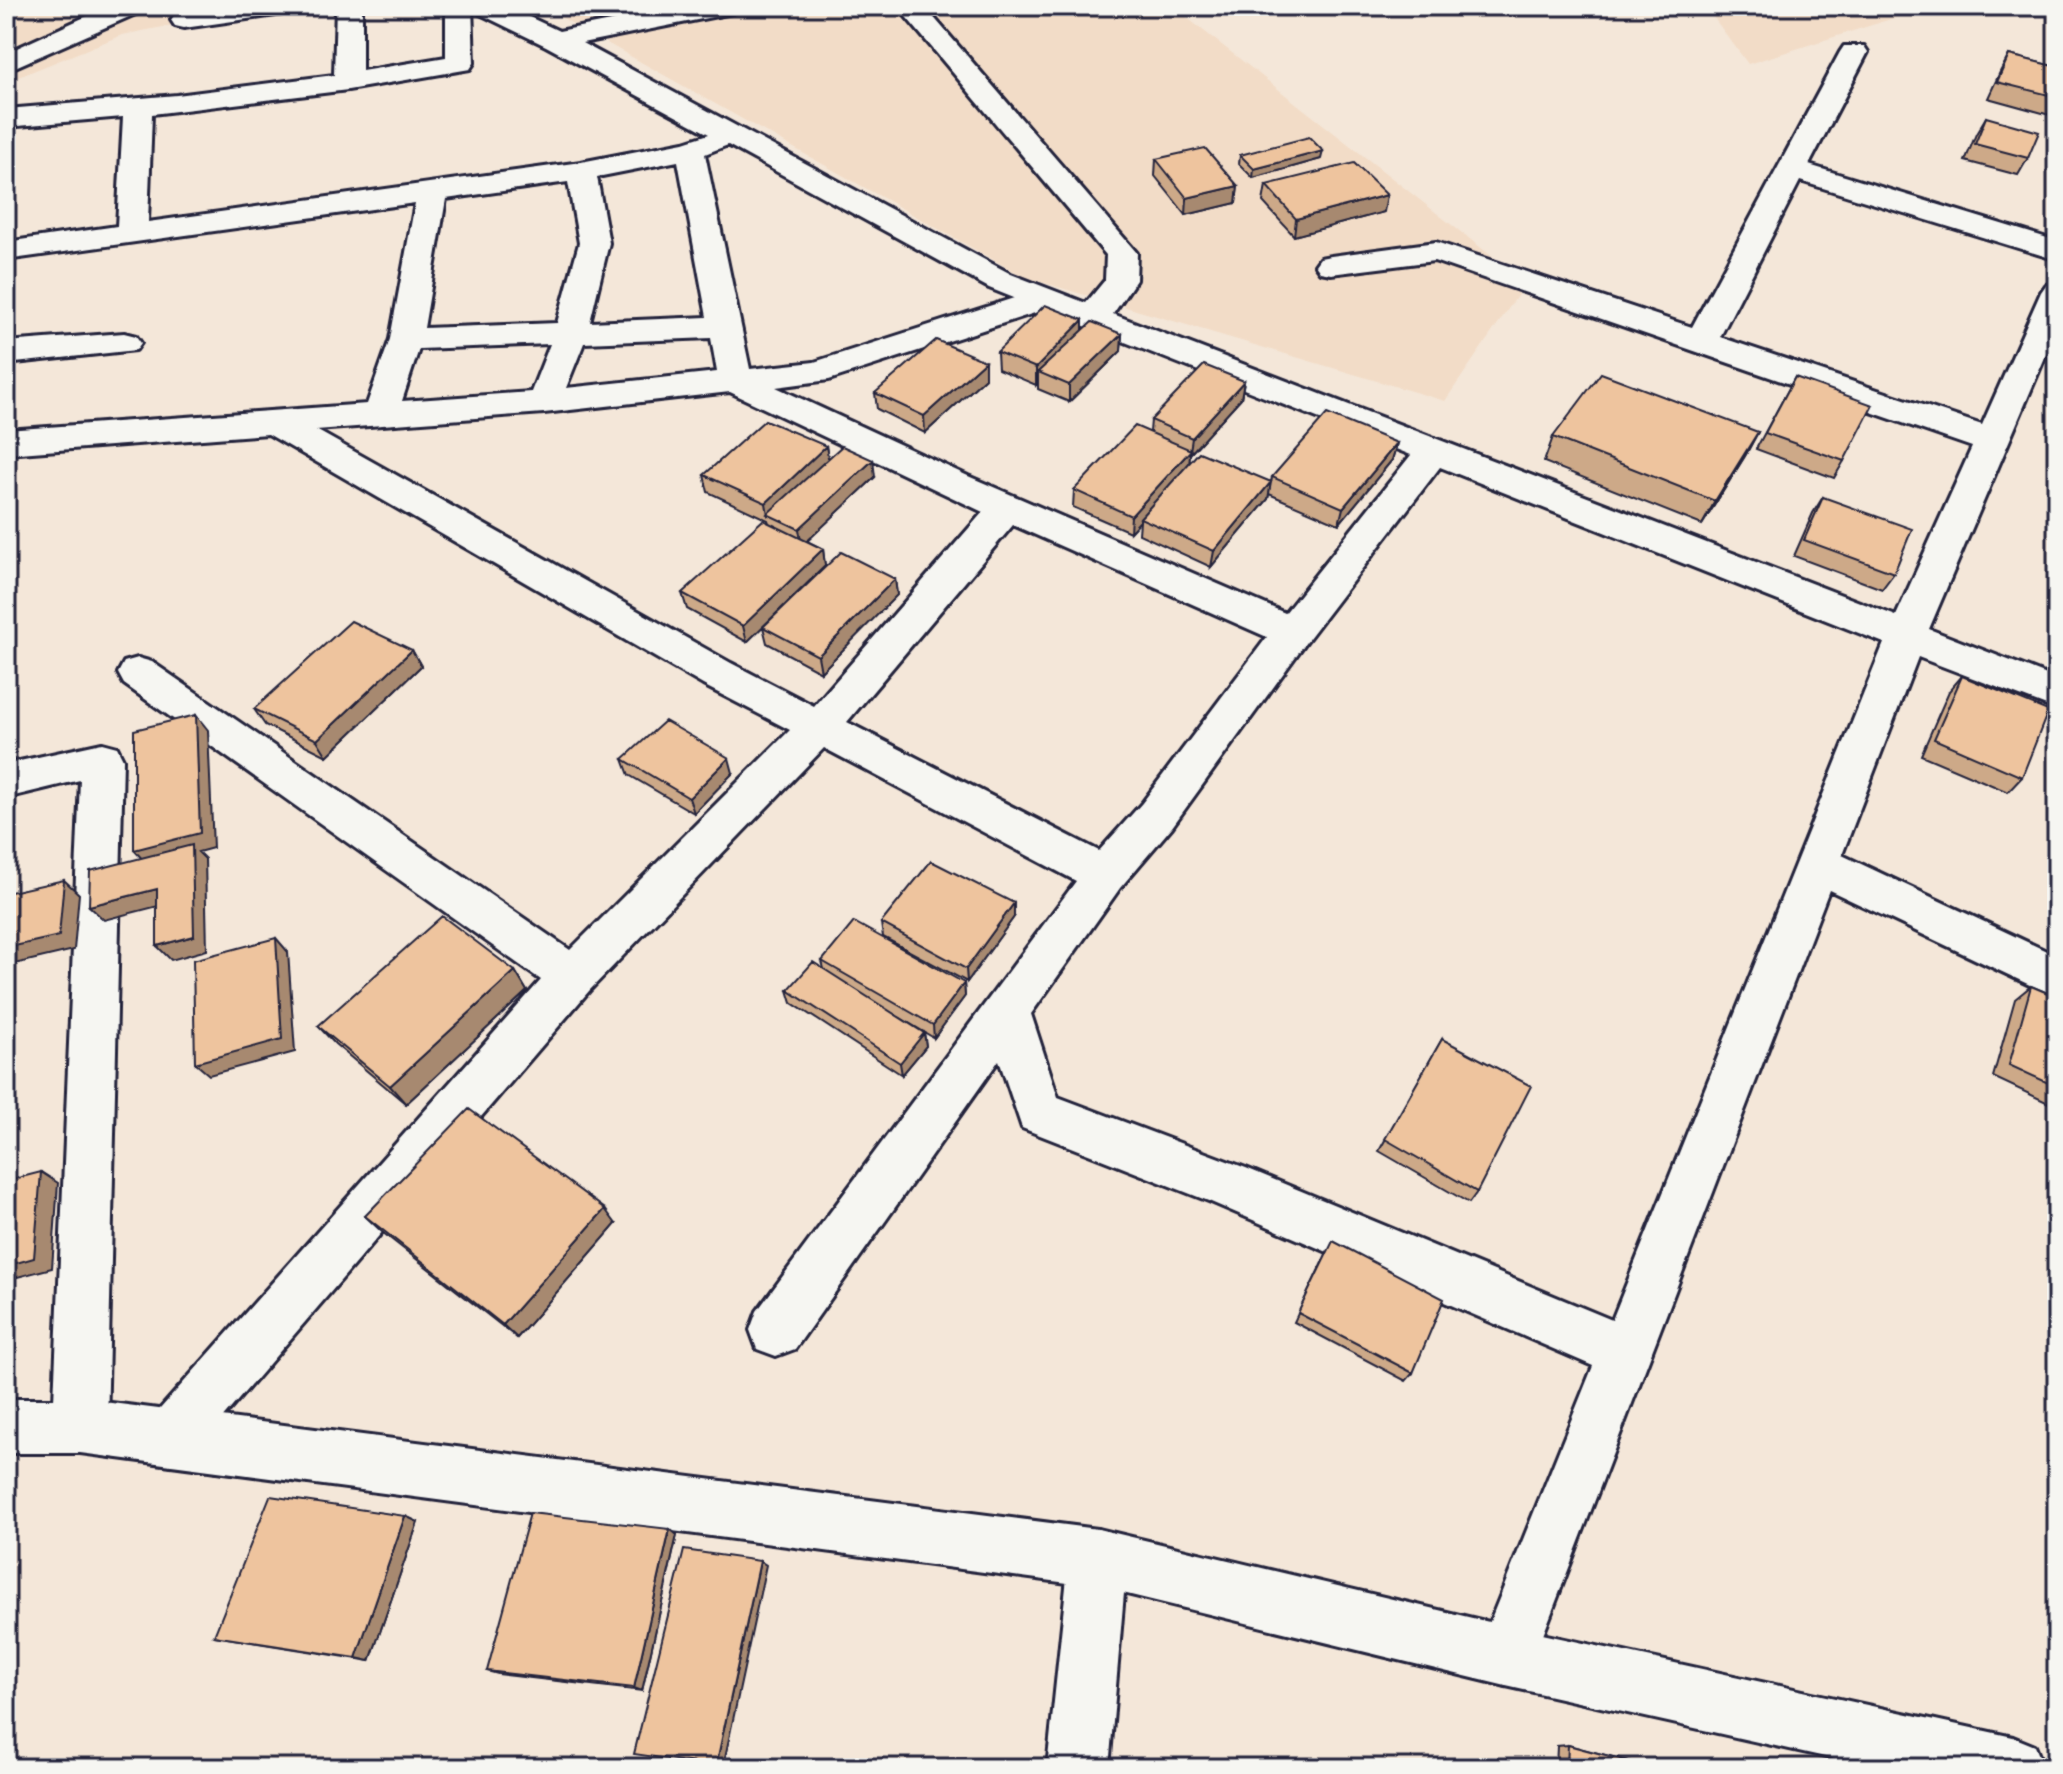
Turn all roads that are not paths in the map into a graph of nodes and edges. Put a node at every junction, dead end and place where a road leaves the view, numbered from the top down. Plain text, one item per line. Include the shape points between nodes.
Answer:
1 (131, 6) edge
2 (283, 6) edge
3 (349, 6) edge
4 (459, 6) edge
5 (485, 6) edge
6 (727, 6) edge
7 (910, 6) edge
8 (184, 20) dead end
9 (556, 40) junction
10 (1854, 52) dead end
11 (6, 63) edge
12 (348, 82) junction
13 (138, 109) junction
14 (6, 118) edge
15 (730, 137) junction
16 (690, 150) junction
17 (1792, 169) junction
18 (581, 171) junction
19 (432, 192) junction
20 (132, 235) junction
21 (6, 251) edge
22 (2057, 251) edge
23 (1331, 265) dead end
24 (2057, 292) edge
25 (1047, 298) junction
26 (1092, 317) junction
27 (725, 327) junction
28 (570, 335) junction
29 (406, 339) junction
30 (1701, 341) junction
31 (124, 343) dead end
32 (6, 353) edge
33 (736, 382) junction
34 (544, 402) junction
35 (381, 414) junction
36 (274, 422) junction
37 (1992, 441) junction
38 (1433, 452) junction
39 (8, 453) edge
40 (1007, 508) junction
41 (1292, 632) junction
42 (1906, 638) junction
43 (138, 673) dead end
44 (2057, 695) edge
45 (819, 727) junction
46 (6, 781) edge
47 (1818, 864) junction
48 (1105, 875) junction
49 (573, 977) junction
50 (2057, 978) edge
51 (1007, 1011) junction
52 (776, 1330) dead end
53 (1626, 1353) junction
54 (6, 1426) edge
55 (80, 1426) junction
56 (171, 1437) junction
57 (1098, 1558) junction
58 (1506, 1656) junction
59 (1078, 1768) edge
60 (2013, 1768) edge

1 - 11 street
2 - 8 street
3 - 12 street
4 - 12 street via 460,63
5 - 9 street
6 - 9 street
7 - 26 street via 1121,253 1123,281
9 - 15 street
10 - 17 street
12 - 13 street
13 - 14 street
13 - 20 street
15 - 16 street
15 - 25 street via 1000,281
16 - 18 street
16 - 27 street
17 - 22 street
17 - 30 street
18 - 19 street
18 - 28 street via 594,243
19 - 20 street
19 - 29 street
20 - 21 street
23 - 30 street via 1436,251
24 - 37 street
25 - 26 street
25 - 33 street via 817,372
26 - 38 street
27 - 28 street
27 - 33 street
28 - 29 street
28 - 34 street
29 - 35 street
30 - 37 street
31 - 32 street
33 - 34 street
33 - 40 street
34 - 35 street
35 - 36 street
36 - 39 street
36 - 45 street
37 - 42 street
38 - 41 street
38 - 42 street
40 - 41 street
40 - 45 street
41 - 48 street via 1157,815
42 - 44 street
42 - 47 street
43 - 49 street
45 - 48 street
45 - 49 street
46 - 55 street via 102,759
47 - 50 street
47 - 53 street
48 - 51 street
49 - 56 street
51 - 52 street
51 - 53 street via 1039,1112 1228,1185
53 - 58 street
54 - 55 street
55 - 56 street
56 - 57 street
57 - 58 street
57 - 59 street
58 - 60 street

